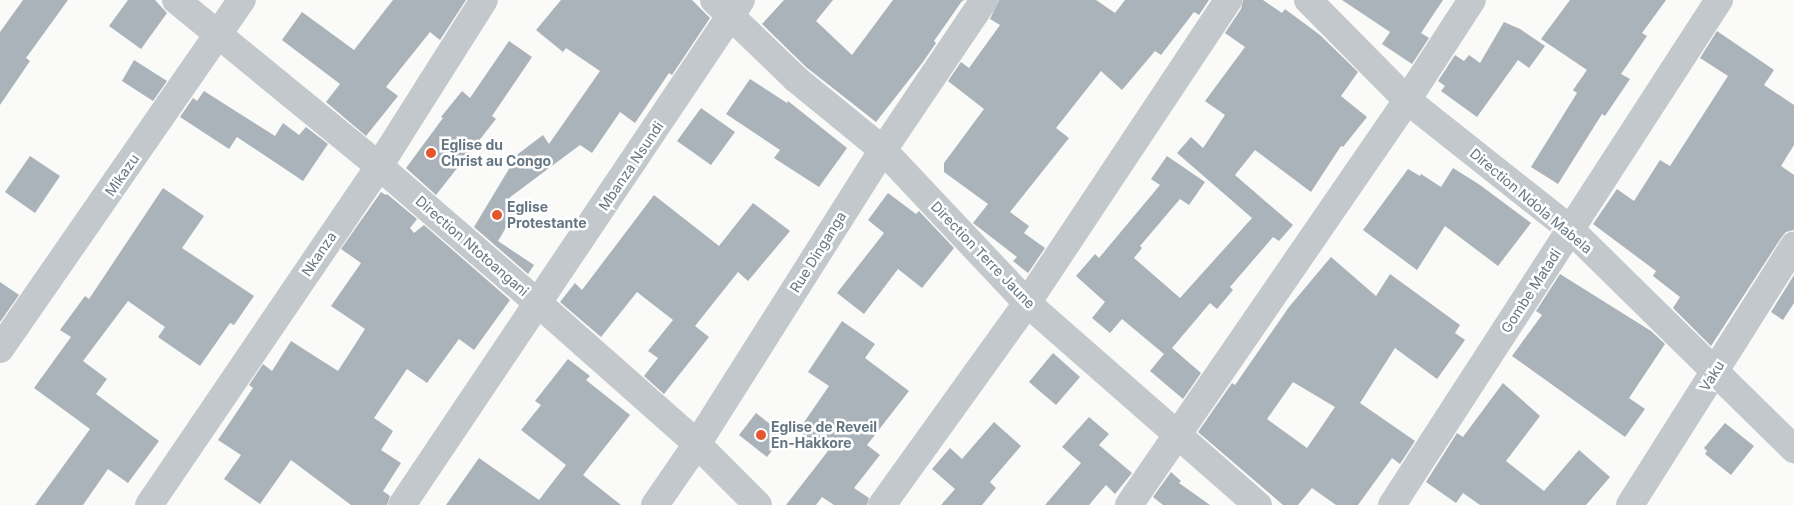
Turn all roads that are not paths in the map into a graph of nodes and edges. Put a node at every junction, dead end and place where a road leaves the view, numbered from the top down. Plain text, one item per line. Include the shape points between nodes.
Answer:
1 (176, 0) edge
2 (242, 0) edge
3 (484, 0) edge
4 (984, 0) edge
5 (1228, 0) edge
6 (1308, 0) edge
7 (1472, 0) edge
8 (1719, 0) edge
9 (729, 5) edge
10 (219, 36) junction
11 (1407, 100) junction
12 (883, 150) junction
13 (379, 166) junction
14 (1570, 230) junction
15 (1794, 246) edge
16 (1027, 303) junction
17 (539, 304) junction
18 (0, 349) edge
19 (1714, 372) junction
20 (1178, 433) junction
21 (697, 444) junction
22 (1794, 449) edge
23 (149, 505) edge
24 (402, 505) edge
25 (655, 505) edge
26 (758, 505) edge
27 (882, 505) edge
28 (1129, 505) edge
29 (1258, 505) edge
30 (1392, 505) edge
31 (1630, 505) edge

1 - 10 street, Direction Ntotoangani
2 - 10 street, Mikazu
3 - 13 street, Nkanza
4 - 12 street, Rue Dinganga
5 - 16 street
6 - 11 street, Direction Ndola Mabela
7 - 11 street
8 - 14 street, Gombe Matadi
9 - 12 street, Direction Terre Jaune via 796,79
9 - 17 street, Mbanza Nsundi
10 - 13 street, Direction Ntotoangani
10 - 18 street, Mikazu
11 - 14 street, Direction Ndola Mabela
11 - 20 street
12 - 16 street, Direction Terre Jaune
12 - 21 street, Rue Dinganga
13 - 17 street, Direction Ntotoangani
13 - 23 street, Nkanza
14 - 19 street, Direction Ndola Mabela
14 - 30 street, Gombe Matadi
15 - 19 street, Vaku
16 - 20 street, Direction Terre Jaune
16 - 27 street
17 - 21 street, Direction Ntotoangani
17 - 24 street, Mbanza Nsundi
19 - 22 street, Direction Ndola Mabela
19 - 31 street, Vaku
20 - 28 street
20 - 29 street, Direction Terre Jaune
21 - 25 street, Rue Dinganga
21 - 26 street, Direction Ntotoangani

